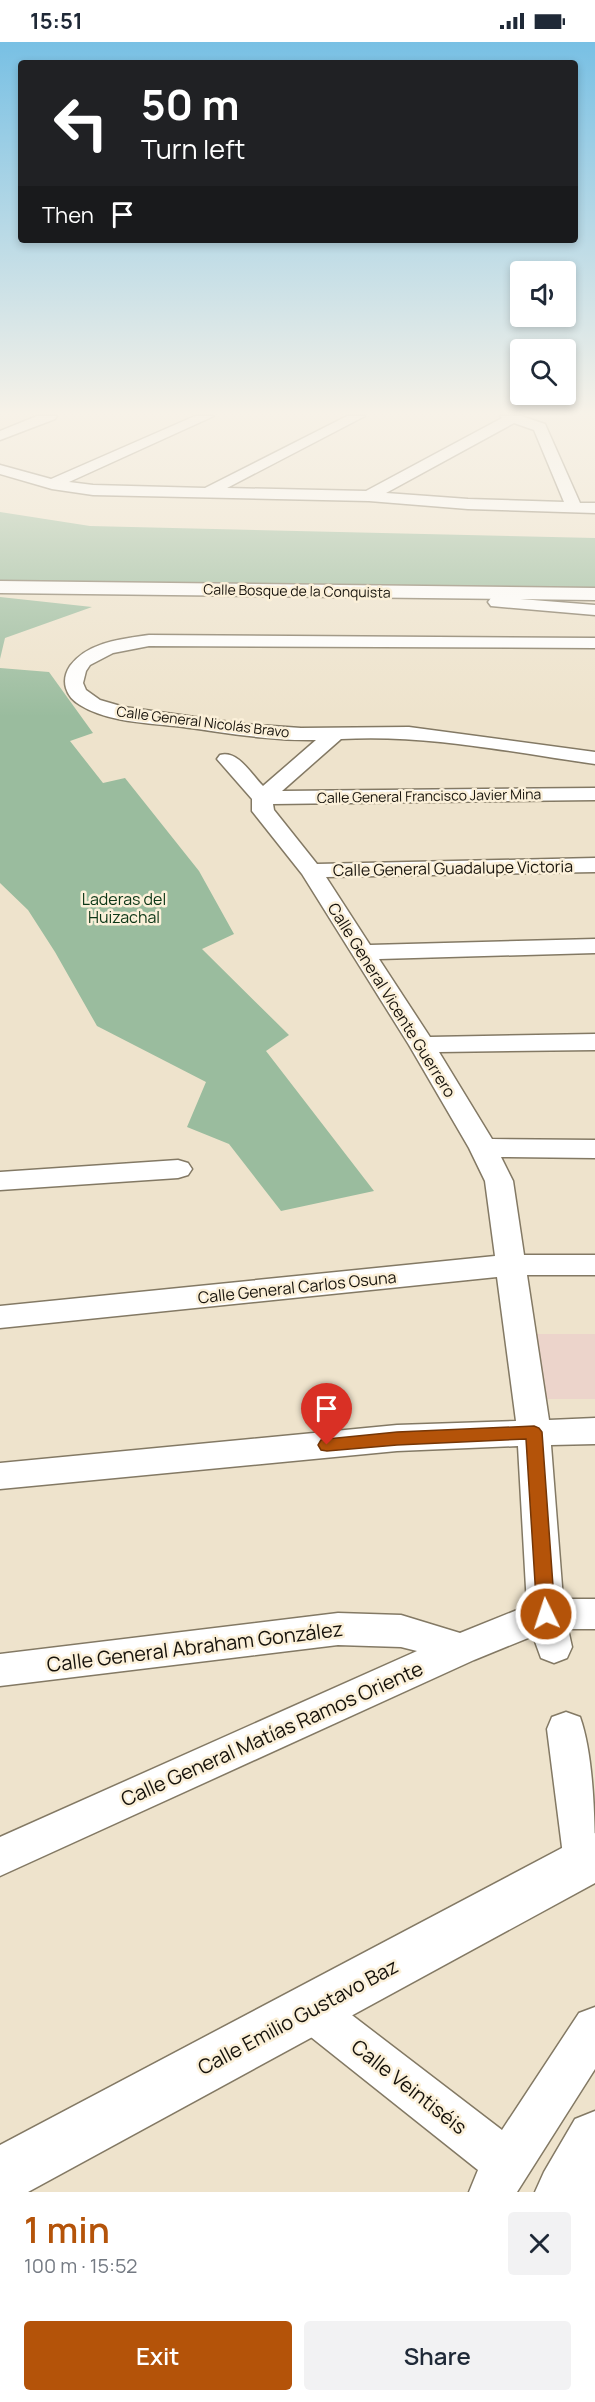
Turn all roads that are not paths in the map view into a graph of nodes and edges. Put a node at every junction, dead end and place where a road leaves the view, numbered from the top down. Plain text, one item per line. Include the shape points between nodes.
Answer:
1 (0, 587) edge
2 (595, 594) edge
3 (0, 597) edge
4 (497, 602) junction
5 (595, 603) edge
6 (595, 610) edge
7 (595, 643) edge
8 (336, 733) junction
9 (595, 758) edge
10 (227, 759) dead end
11 (595, 794) edge
12 (262, 798) junction
13 (595, 865) edge
14 (311, 871) junction
15 (595, 946) edge
16 (362, 952) junction
17 (595, 1042) edge
18 (422, 1045) junction
19 (483, 1148) junction
20 (595, 1149) edge
21 (178, 1169) dead end
22 (0, 1181) edge
23 (509, 1265) junction
24 (595, 1265) edge
25 (0, 1317) edge
26 (595, 1431) edge
27 (534, 1432) junction
28 (0, 1476) edge
29 (595, 1614) edge
30 (550, 1630) junction
31 (461, 1649) junction
32 (0, 1670) edge
33 (567, 1729) dead end
34 (0, 1857) edge
35 (590, 1860) edge
36 (312, 2011) junction
37 (595, 2029) edge
38 (595, 2139) edge
39 (0, 2176) edge
40 (500, 2178) edge
41 (564, 2192) edge

1 - 2 main road, Calle Bosque de la Conquista
3 - 4 main road, Calle Bosque de la Conquista
4 - 5 main road, Calle Bosque de la Conquista
4 - 6 street
7 - 8 street, Calle General Nicolás Bravo via 160,640 105,649 91,656 74,675 74,687 81,698 124,713 265,732
8 - 9 street, Calle General Nicolás Bravo via 429,736
8 - 12 street
10 - 12 street, Calle General Vicente Guerrero
11 - 12 street, Calle General Francisco Javier Mina
12 - 14 street, Calle General Vicente Guerrero via 263,811
13 - 14 street, Calle General Guadalupe Victoria
14 - 16 street, Calle General Vicente Guerrero
15 - 16 street
16 - 18 street, Calle General Vicente Guerrero
17 - 18 street
18 - 19 street, Calle General Vicente Guerrero
19 - 20 street
19 - 23 street, Calle General Vicente Guerrero via 499,1181
21 - 22 street
23 - 24 street, Calle General Carlos Osuna
23 - 25 street, Calle General Carlos Osuna
23 - 27 street, Calle General Vicente Guerrero
26 - 27 street
27 - 28 street via 397,1438
27 - 30 street, Calle General Vicente Guerrero
29 - 30 street
30 - 31 street, Calle General Matías Ramos Oriente
31 - 32 street, Calle General Abraham González via 401,1631 338,1629
31 - 34 street, Calle General Matías Ramos Oriente
33 - 35 street
35 - 36 main road, Calle Emilio Gustavo Baz
36 - 39 main road, Calle Emilio Gustavo Baz
36 - 40 street, Calle Veintiséis
37 - 40 street
38 - 41 main road

